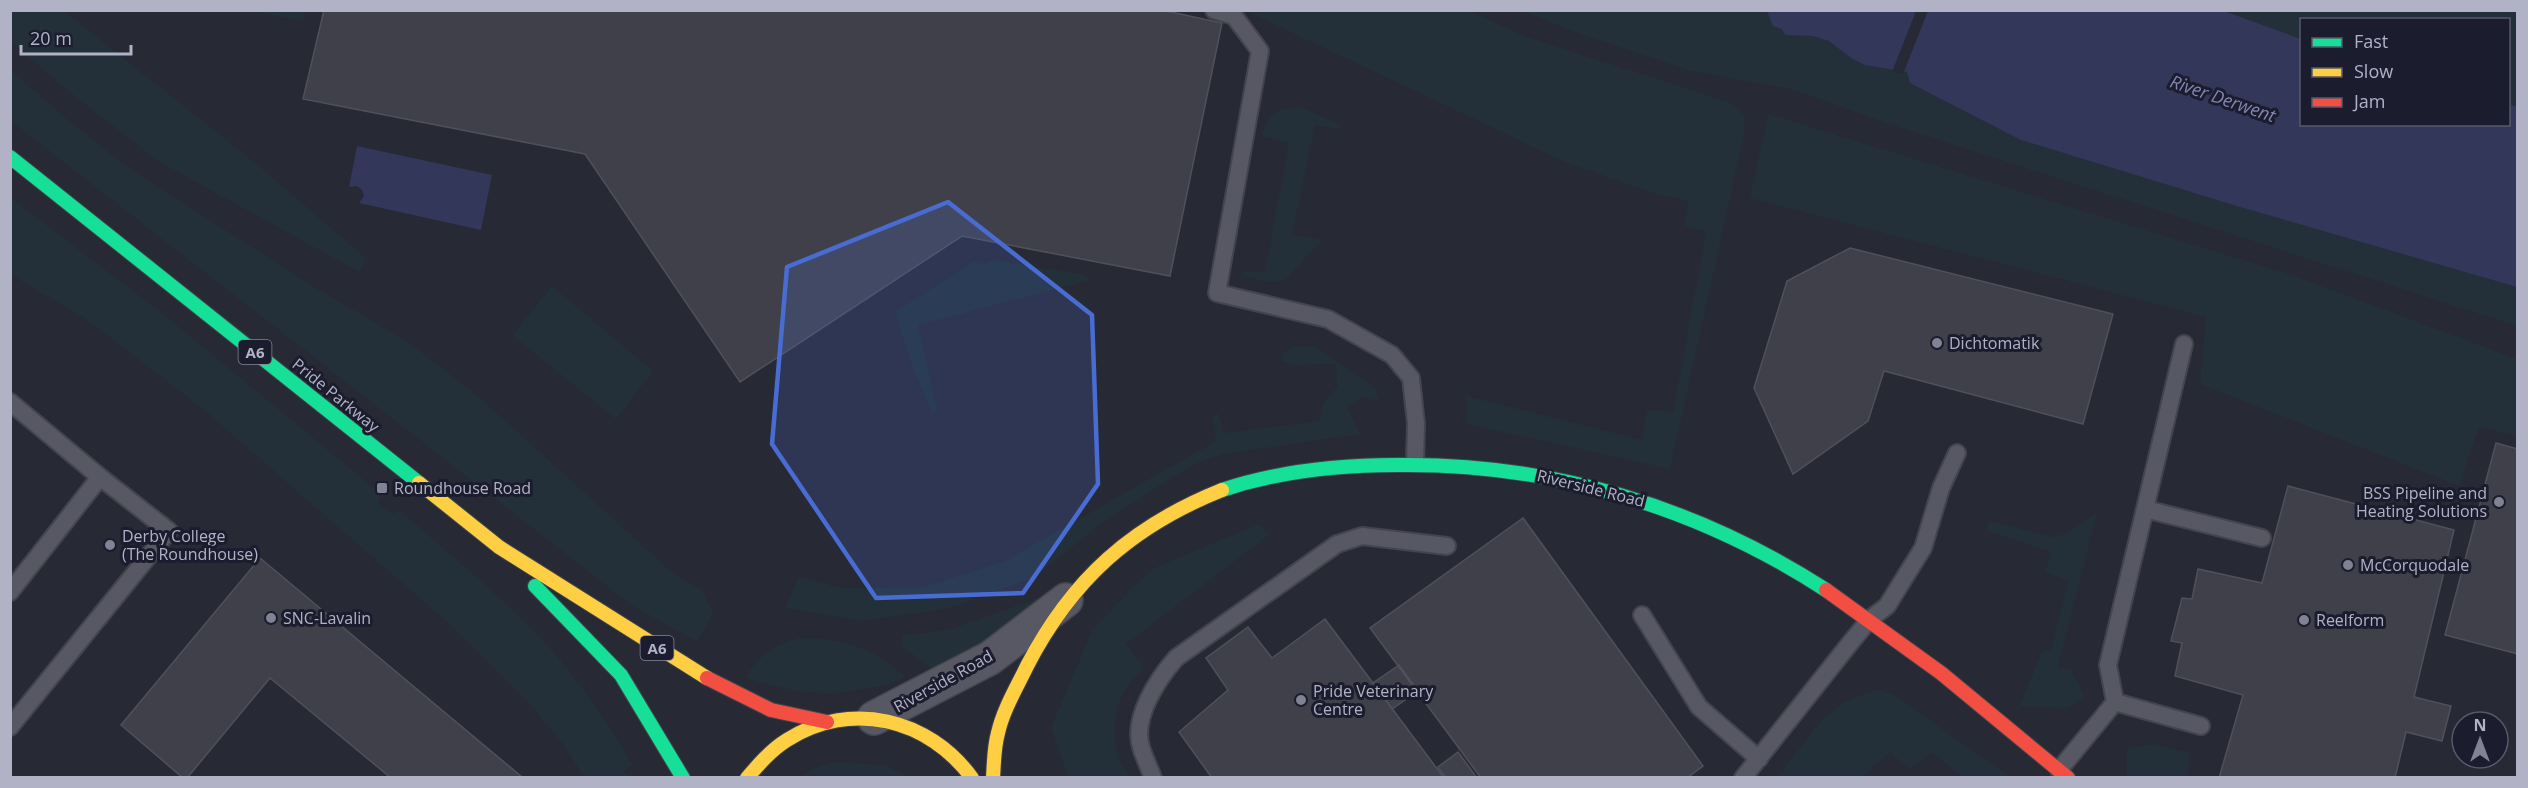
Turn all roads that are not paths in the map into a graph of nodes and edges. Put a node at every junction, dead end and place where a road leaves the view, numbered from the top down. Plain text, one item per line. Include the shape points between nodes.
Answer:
1 (1214, 10) edge
2 (10, 157) edge
3 (2184, 344) dead end
4 (10, 402) edge
5 (1957, 453) dead end
6 (1415, 463) junction
7 (100, 477) junction
8 (2145, 509) junction
9 (2262, 538) dead end
10 (1447, 546) dead end
11 (499, 548) junction
12 (10, 592) edge
13 (1069, 598) junction
14 (1642, 615) dead end
15 (1870, 619) junction
16 (2115, 702) junction
17 (874, 718) junction
18 (826, 722) junction
19 (2201, 726) dead end
20 (10, 727) edge
21 (1759, 759) junction
22 (2063, 774) edge
23 (683, 777) edge
24 (747, 777) edge
25 (972, 777) edge
26 (993, 777) edge
27 (1153, 777) edge
28 (1743, 777) edge

1 - 6 lane via 1234,16 1260,51 1217,293 1328,319 1392,355 1411,378
2 - 11 main road, Pride Parkway / A6
3 - 8 lane
4 - 7 lane
5 - 15 lane via 1941,488 1923,548 1887,606
6 - 13 main road, Riverside Road via 1291,472 1203,498 1127,543
6 - 15 main road, Riverside Road via 1524,472 1644,501 1709,525 1775,557
7 - 12 lane
7 - 20 lane via 169,531
8 - 9 lane
8 - 16 lane via 2108,665
10 - 27 lane via 1362,536 1337,544 1176,658 1161,675 1140,720 1140,745
11 - 18 main road, Pride Parkway / A6 via 699,674 771,710
11 - 23 main road, Pride Parkway / A6 via 621,675
13 - 17 street, Riverside Road via 990,658
13 - 26 main road, Riverside Road via 1028,662 998,731
14 - 21 lane via 1699,707
15 - 21 lane
15 - 22 main road, Riverside Road
16 - 19 lane
16 - 22 lane
17 - 18 main road, A6
17 - 25 main road, A6 via 923,734 944,747
18 - 24 main road, A6 via 783,741
21 - 28 lane

